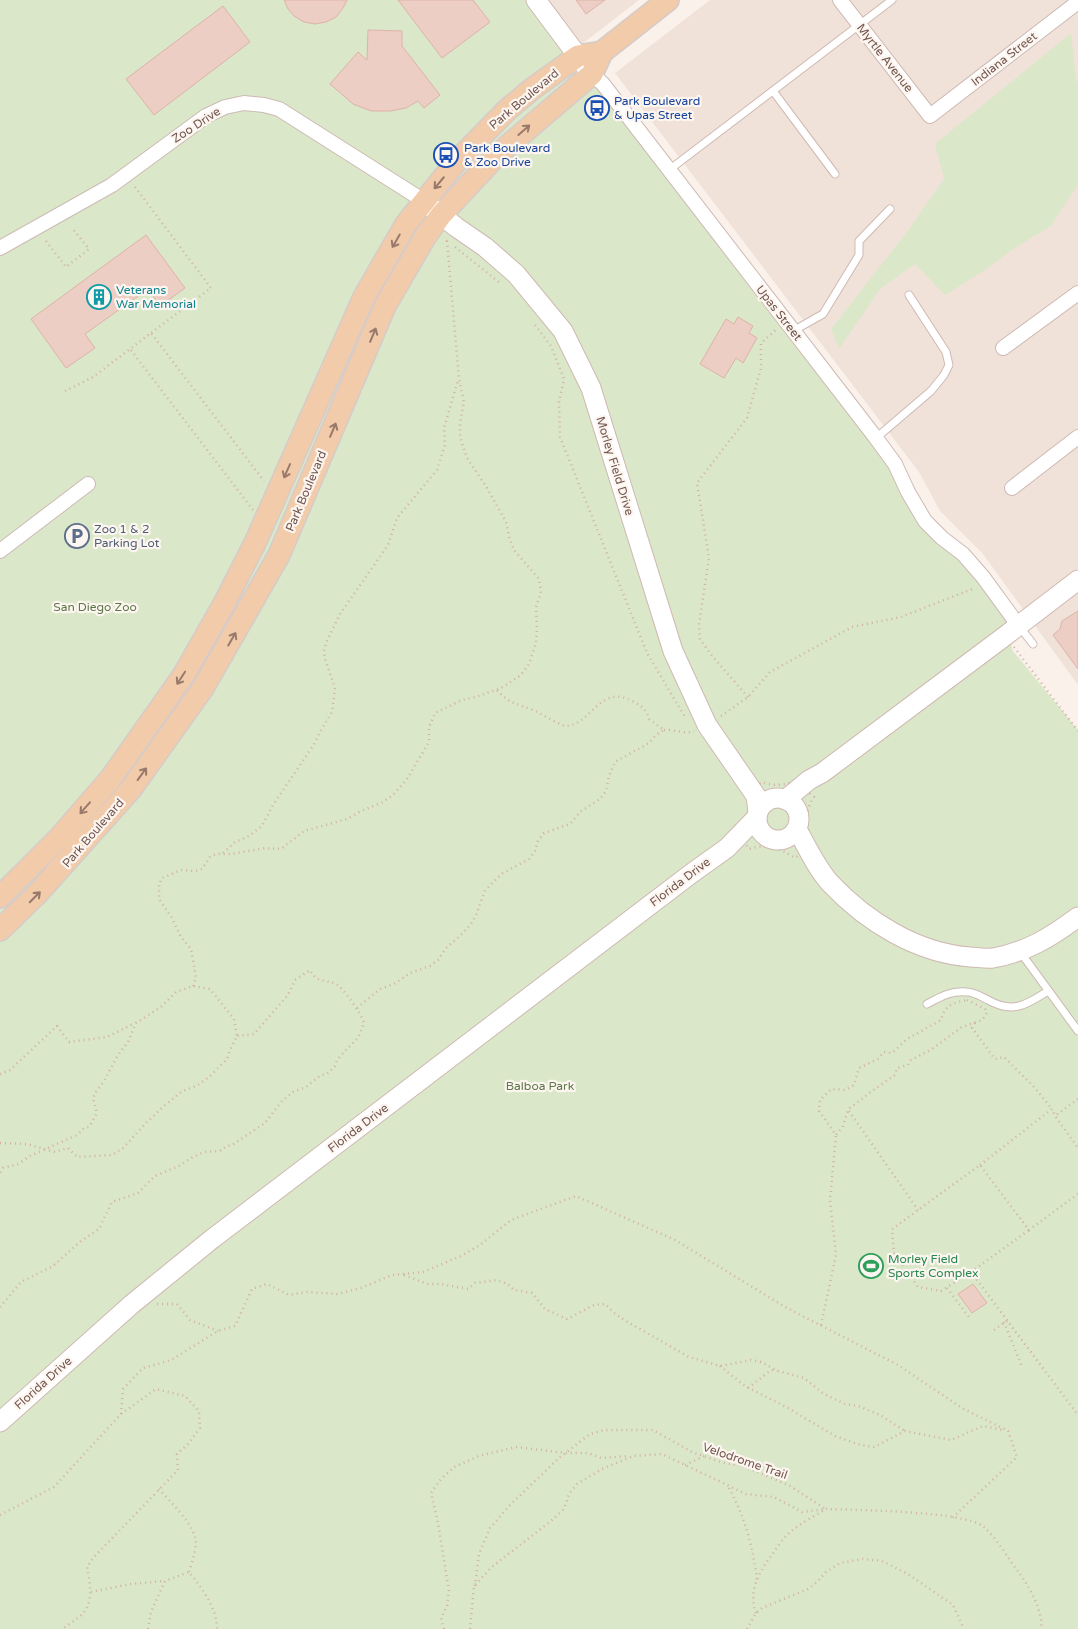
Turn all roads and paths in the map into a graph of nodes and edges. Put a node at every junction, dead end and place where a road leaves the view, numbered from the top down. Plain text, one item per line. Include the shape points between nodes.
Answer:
1 (536, 0) edge
2 (668, 0) edge
3 (840, 0) edge
4 (892, 0) edge
5 (1078, 2) edge
6 (858, 24) junction
7 (602, 52) junction
8 (578, 56) junction
9 (592, 74) junction
10 (774, 91) junction
11 (930, 116) joint
12 (669, 170) junction
13 (835, 174) dead end
14 (135, 187) dead end
15 (424, 201) junction
16 (890, 209) dead end
17 (441, 215) junction
18 (72, 228) dead end
19 (46, 241) dead end
20 (0, 248) edge
21 (505, 287) dead end
22 (1078, 292) edge
23 (909, 295) dead end
24 (534, 323) dead end
25 (789, 327) junction
26 (151, 333) junction
27 (1004, 348) dead end
28 (130, 349) junction
29 (459, 379) junction
30 (66, 391) dead end
31 (876, 438) junction
32 (1078, 438) edge
33 (266, 483) dead end
34 (88, 484) dead end
35 (1012, 488) dead end
36 (254, 511) dead end
37 (0, 551) edge
38 (983, 577) junction
39 (1078, 580) edge
40 (1012, 630) junction
41 (1032, 644) dead end
42 (496, 689) junction
43 (748, 697) junction
44 (687, 719) dead end
45 (699, 725) junction
46 (664, 730) junction
47 (1078, 731) edge
48 (822, 772) junction
49 (743, 775) junction
50 (780, 799) junction
51 (757, 814) junction
52 (798, 823) junction
53 (774, 839) junction
54 (727, 848) junction
55 (749, 849) dead end
56 (223, 853) junction
57 (795, 858) dead end
58 (817, 866) junction
59 (0, 897) edge
60 (1078, 917) edge
61 (0, 930) edge
62 (1020, 951) junction
63 (193, 986) junction
64 (1048, 991) junction
65 (927, 1004) dead end
66 (357, 1008) junction
67 (136, 1023) junction
68 (976, 1023) junction
69 (1078, 1031) edge
70 (238, 1036) junction
71 (0, 1074) edge
72 (1078, 1099) edge
73 (848, 1110) junction
74 (1052, 1110) junction
75 (1055, 1116) junction
76 (836, 1135) junction
77 (0, 1143) edge
78 (1078, 1148) edge
79 (47, 1149) junction
80 (980, 1166) junction
81 (0, 1173) edge
82 (1078, 1194) edge
83 (918, 1210) junction
84 (1029, 1230) junction
85 (971, 1272) junction
86 (403, 1274) junction
87 (947, 1287) junction
88 (132, 1304) junction
89 (0, 1306) edge
90 (969, 1316) dead end
91 (1008, 1320) junction
92 (1004, 1322) junction
93 (821, 1325) junction
94 (218, 1330) junction
95 (994, 1330) dead end
96 (720, 1366) junction
97 (1022, 1366) dead end
98 (778, 1372) junction
99 (748, 1388) junction
100 (120, 1414) junction
101 (1078, 1415) edge
102 (0, 1422) edge
103 (905, 1431) junction
104 (1008, 1431) junction
105 (566, 1453) junction
106 (633, 1456) junction
107 (704, 1456) junction
108 (685, 1465) junction
109 (729, 1486) junction
110 (160, 1490) junction
111 (826, 1509) junction
112 (0, 1515) edge
113 (952, 1518) junction
114 (189, 1572) junction
115 (165, 1581) junction
116 (757, 1581) junction
117 (474, 1586) junction
118 (92, 1592) junction
119 (756, 1613) junction
120 (62, 1629) edge
121 (148, 1629) edge
122 (217, 1629) edge
123 (444, 1629) edge
124 (470, 1629) edge
125 (747, 1629) edge
126 (964, 1629) edge
127 (1041, 1629) edge

1 - 8 street, Upas Street
2 - 7 main road, Park Boulevard
3 - 6 street, Myrtle Avenue
4 - 6 lane
5 - 11 street, Indiana Street
6 - 10 lane
6 - 11 street, Myrtle Avenue
7 - 8 main road, Park Boulevard
7 - 9 main road, Park Boulevard
8 - 9 street, Upas Street
8 -> 15 main road, Park Boulevard via 507,110 456,162
9 - 12 street, Upas Street
17 -> 9 main road, Park Boulevard via 496,156
10 - 12 lane
10 - 13 lane
12 - 25 street, Upas Street
14 - 26 path via 211,288
15 - 17 street, Morley Field Drive
15 - 20 street, Zoo Drive via 279,109 244,103 224,106 206,116 112,185
15 -> 59 main road, Park Boulevard via 406,224 364,297 255,543 183,676 111,778 59,838
16 - 25 lane via 859,241 859,255 823,314
17 - 45 street, Morley Field Drive via 516,274 563,331 591,388
61 -> 17 main road, Park Boulevard via 70,859 131,789 204,688 278,555 385,306
18 - 19 path via 89,249 66,267
21 - 29 path via 447,241
22 - 27 street
23 - 31 lane via 946,352 949,365 932,391
24 - 44 path via 551,346 564,379 559,402 560,437 647,653
25 - 31 street, Upas Street
25 - 43 path via 761,343 761,368 747,418 697,483 709,558 699,624 700,639
26 - 28 path
26 - 33 path
28 - 30 path via 93,378
28 - 36 path
29 - 42 path via 464,402 460,437 467,458 506,522 514,550 539,579 541,593 536,607 536,643 529,664 516,680
29 - 56 path via 444,428 445,446 437,470 397,518 388,545 340,614 326,642 325,659 336,688 332,712 262,826
31 - 38 street, Upas Street via 895,464 925,521 963,554
32 - 35 street
34 - 37 street
38 - 40 street, Upas Street
38 - 43 path via 974,589 901,617 852,627 770,672
39 - 40 street
40 - 41 lane
40 - 47 path
40 - 48 street
42 - 46 path via 515,705 565,726 581,721 605,699 627,699 641,706 649,719
42 - 56 path via 435,713 429,726 428,742 415,767 393,795 381,803 347,819 304,831 281,849
43 - 45 path
45 - 46 path via 689,733
45 - 49 street, Morley Field Drive
46 - 66 path via 616,762 606,791 600,798 580,812 570,824 544,833 529,859 491,884 470,924 438,960 380,990
48 - 50 street
48 - 52 street via 801,801
49 - 50 street, Morley Field Drive
49 - 51 street, Morley Field Drive via 756,796
50 - 51 street via 768,801
50 - 52 street via 796,810
51 - 53 street via 757,825
51 - 54 street, Florida Drive
52 - 53 street via 786,839
52 - 58 street
53 - 54 street, Florida Drive via 755,838
53 - 58 street
54 - 88 street, Florida Drive via 212,1239
55 - 57 path via 765,845
56 - 63 path via 210,857 202,869 181,870 162,878 159,885 159,899 191,949 196,977
58 - 62 street via 869,918 911,942 958,956 991,958
60 - 62 street via 1035,946
62 - 64 lane
63 - 67 path via 176,992 162,1007
63 - 70 path via 210,989 234,1019
64 - 65 lane via 1031,1002 1010,1008 969,992 950,993
64 - 69 lane
66 - 70 path via 339,986 319,981 310,970 295,980 288,995 254,1034
66 - 89 path via 364,1020 361,1034 327,1074 306,1088 293,1092 265,1123 232,1145 189,1159 155,1176 138,1193 112,1202 99,1229 53,1266 21,1282
67 - 71 path via 107,1037 70,1042 57,1026 10,1070
67 - 79 path via 128,1042 95,1093 97,1113 93,1123 77,1135
68 - 73 path via 962,1027 908,1065 897,1068 895,1076
68 - 74 path via 972,1028 995,1059 1004,1057 1036,1088
68 - 76 path via 987,1013 985,1009 966,1000 953,1003 943,1011 941,1020 907,1039 892,1053 884,1052 878,1059 859,1068 854,1085 845,1090 831,1089 820,1100 819,1111
70 - 79 path via 227,1059 214,1072 198,1085 182,1092 112,1155 77,1156 68,1148 55,1152
72 - 75 path
73 - 76 path
73 - 83 path
74 - 75 path
74 - 80 path
75 - 78 path
76 - 93 path via 830,1200 836,1255
77 - 79 path
79 - 81 path via 3,1168
80 - 83 path
80 - 84 path
82 - 84 path
83 - 87 path via 892,1229 894,1252 918,1287 941,1291
84 - 85 path
85 - 87 path
85 - 91 path
86 - 93 path via 440,1266 480,1244 511,1220 576,1196 674,1240
86 - 94 path via 337,1294 307,1292 289,1295 267,1284 252,1289 235,1326
86 - 96 path via 427,1284 468,1289 475,1283 496,1280 514,1290 532,1293 545,1309 567,1320 594,1305 605,1304 626,1321 689,1357
87 - 90 path
88 - 94 path via 177,1304 190,1320
88 - 102 street, Florida Drive
91 - 92 path
91 - 101 path
92 - 95 path
92 - 97 path
93 - 104 path via 898,1365 962,1408
94 - 100 path via 171,1360 143,1368 123,1389
96 - 98 path via 751,1360 762,1362
96 - 99 path
98 - 99 path via 771,1370
98 - 103 path via 804,1378 824,1394 880,1415
99 - 103 path via 835,1436 857,1444 874,1447
100 - 110 path via 156,1389 185,1396 199,1411 200,1428 177,1454 178,1470
100 - 112 path via 54,1486
103 - 104 path via 951,1440 983,1426
104 - 113 path via 1017,1457
105 - 106 path via 588,1453 601,1458
105 - 107 path, Velodrome Trail via 590,1434 635,1429 653,1430
105 - 117 path, Velodrome Trail via 490,1528 479,1554
105 - 123 path via 516,1447 479,1456 440,1479 432,1493 448,1591 447,1606 441,1618
106 - 108 path, Velodrome Trail via 662,1454
106 - 117 path, Velodrome Trail via 577,1484 564,1509 493,1566
107 - 108 path
107 - 111 path, Velodrome Trail via 742,1466 790,1486
108 - 109 path, Velodrome Trail
109 - 111 path, Velodrome Trail via 746,1494 774,1497 802,1512
109 - 116 path via 746,1524
110 - 114 path via 180,1512 195,1537
110 - 118 path via 93,1558 88,1567
111 - 113 path
111 - 116 path via 786,1536 765,1563
113 - 127 path via 971,1520 985,1527 1024,1579 1039,1613
114 - 115 path
114 - 122 path via 203,1589 217,1619
115 - 118 path
115 - 121 path via 150,1612
116 - 119 path via 753,1604
117 - 124 path, Velodrome Trail
118 - 120 path via 82,1616
119 - 125 path
119 - 126 path via 769,1604 808,1589 840,1563 863,1559 882,1561 908,1574 952,1605

